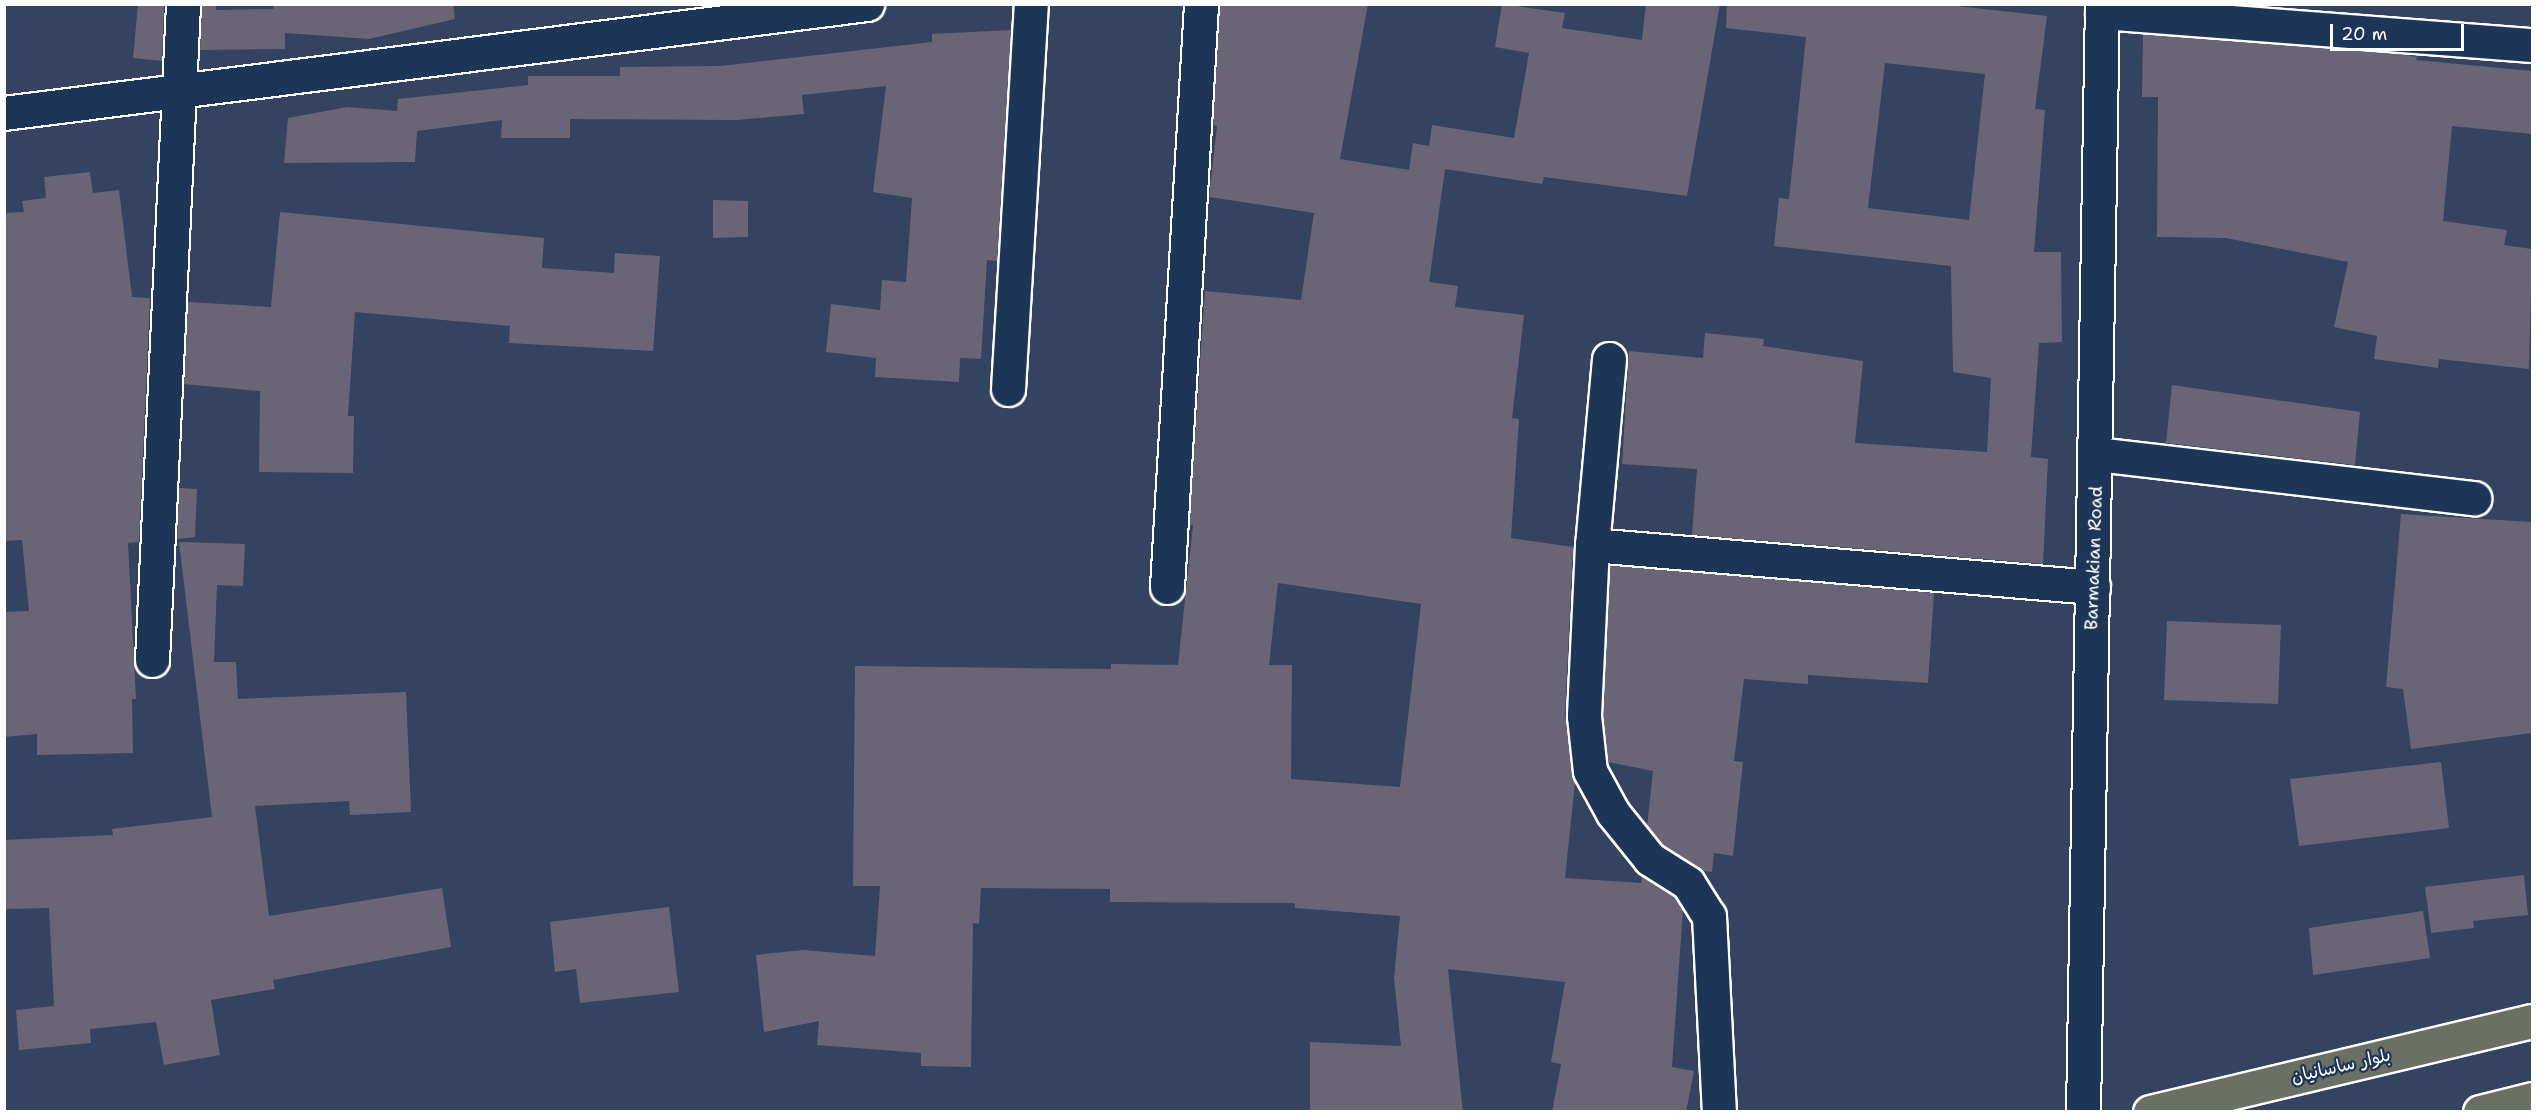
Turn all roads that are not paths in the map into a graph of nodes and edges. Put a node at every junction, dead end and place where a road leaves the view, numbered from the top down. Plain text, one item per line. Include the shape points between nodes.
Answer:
1 (183, 4) edge
2 (867, 4) edge
3 (1031, 4) edge
4 (1202, 4) edge
5 (2102, 8) edge
6 (716, 14) edge
7 (2532, 45) edge
8 (177, 93) junction
9 (4, 113) edge
10 (1609, 359) dead end
11 (1008, 389) dead end
12 (2097, 454) junction
13 (2474, 498) dead end
14 (1592, 545) junction
15 (1167, 587) dead end
16 (2092, 587) junction
17 (152, 660) dead end
18 (2532, 1022) edge
19 (2532, 1100) edge
20 (1719, 1112) edge
21 (2083, 1112) edge
22 (2150, 1112) edge
23 (2480, 1112) edge

1 - 8 street
2 - 6 street
3 - 11 street
4 - 15 street
5 - 7 street
5 - 12 street, Barmakian Road
6 - 8 street
8 - 9 street
8 - 17 street
10 - 14 street
12 - 13 street
12 - 16 street, Barmakian Road
14 - 16 street
14 - 20 street via 1584,716 1590,771 1613,813 1650,859 1689,883 1709,916
16 - 21 street, Barmakian Road
18 - 22 highway, بلوار ساسانیان
19 - 23 highway

